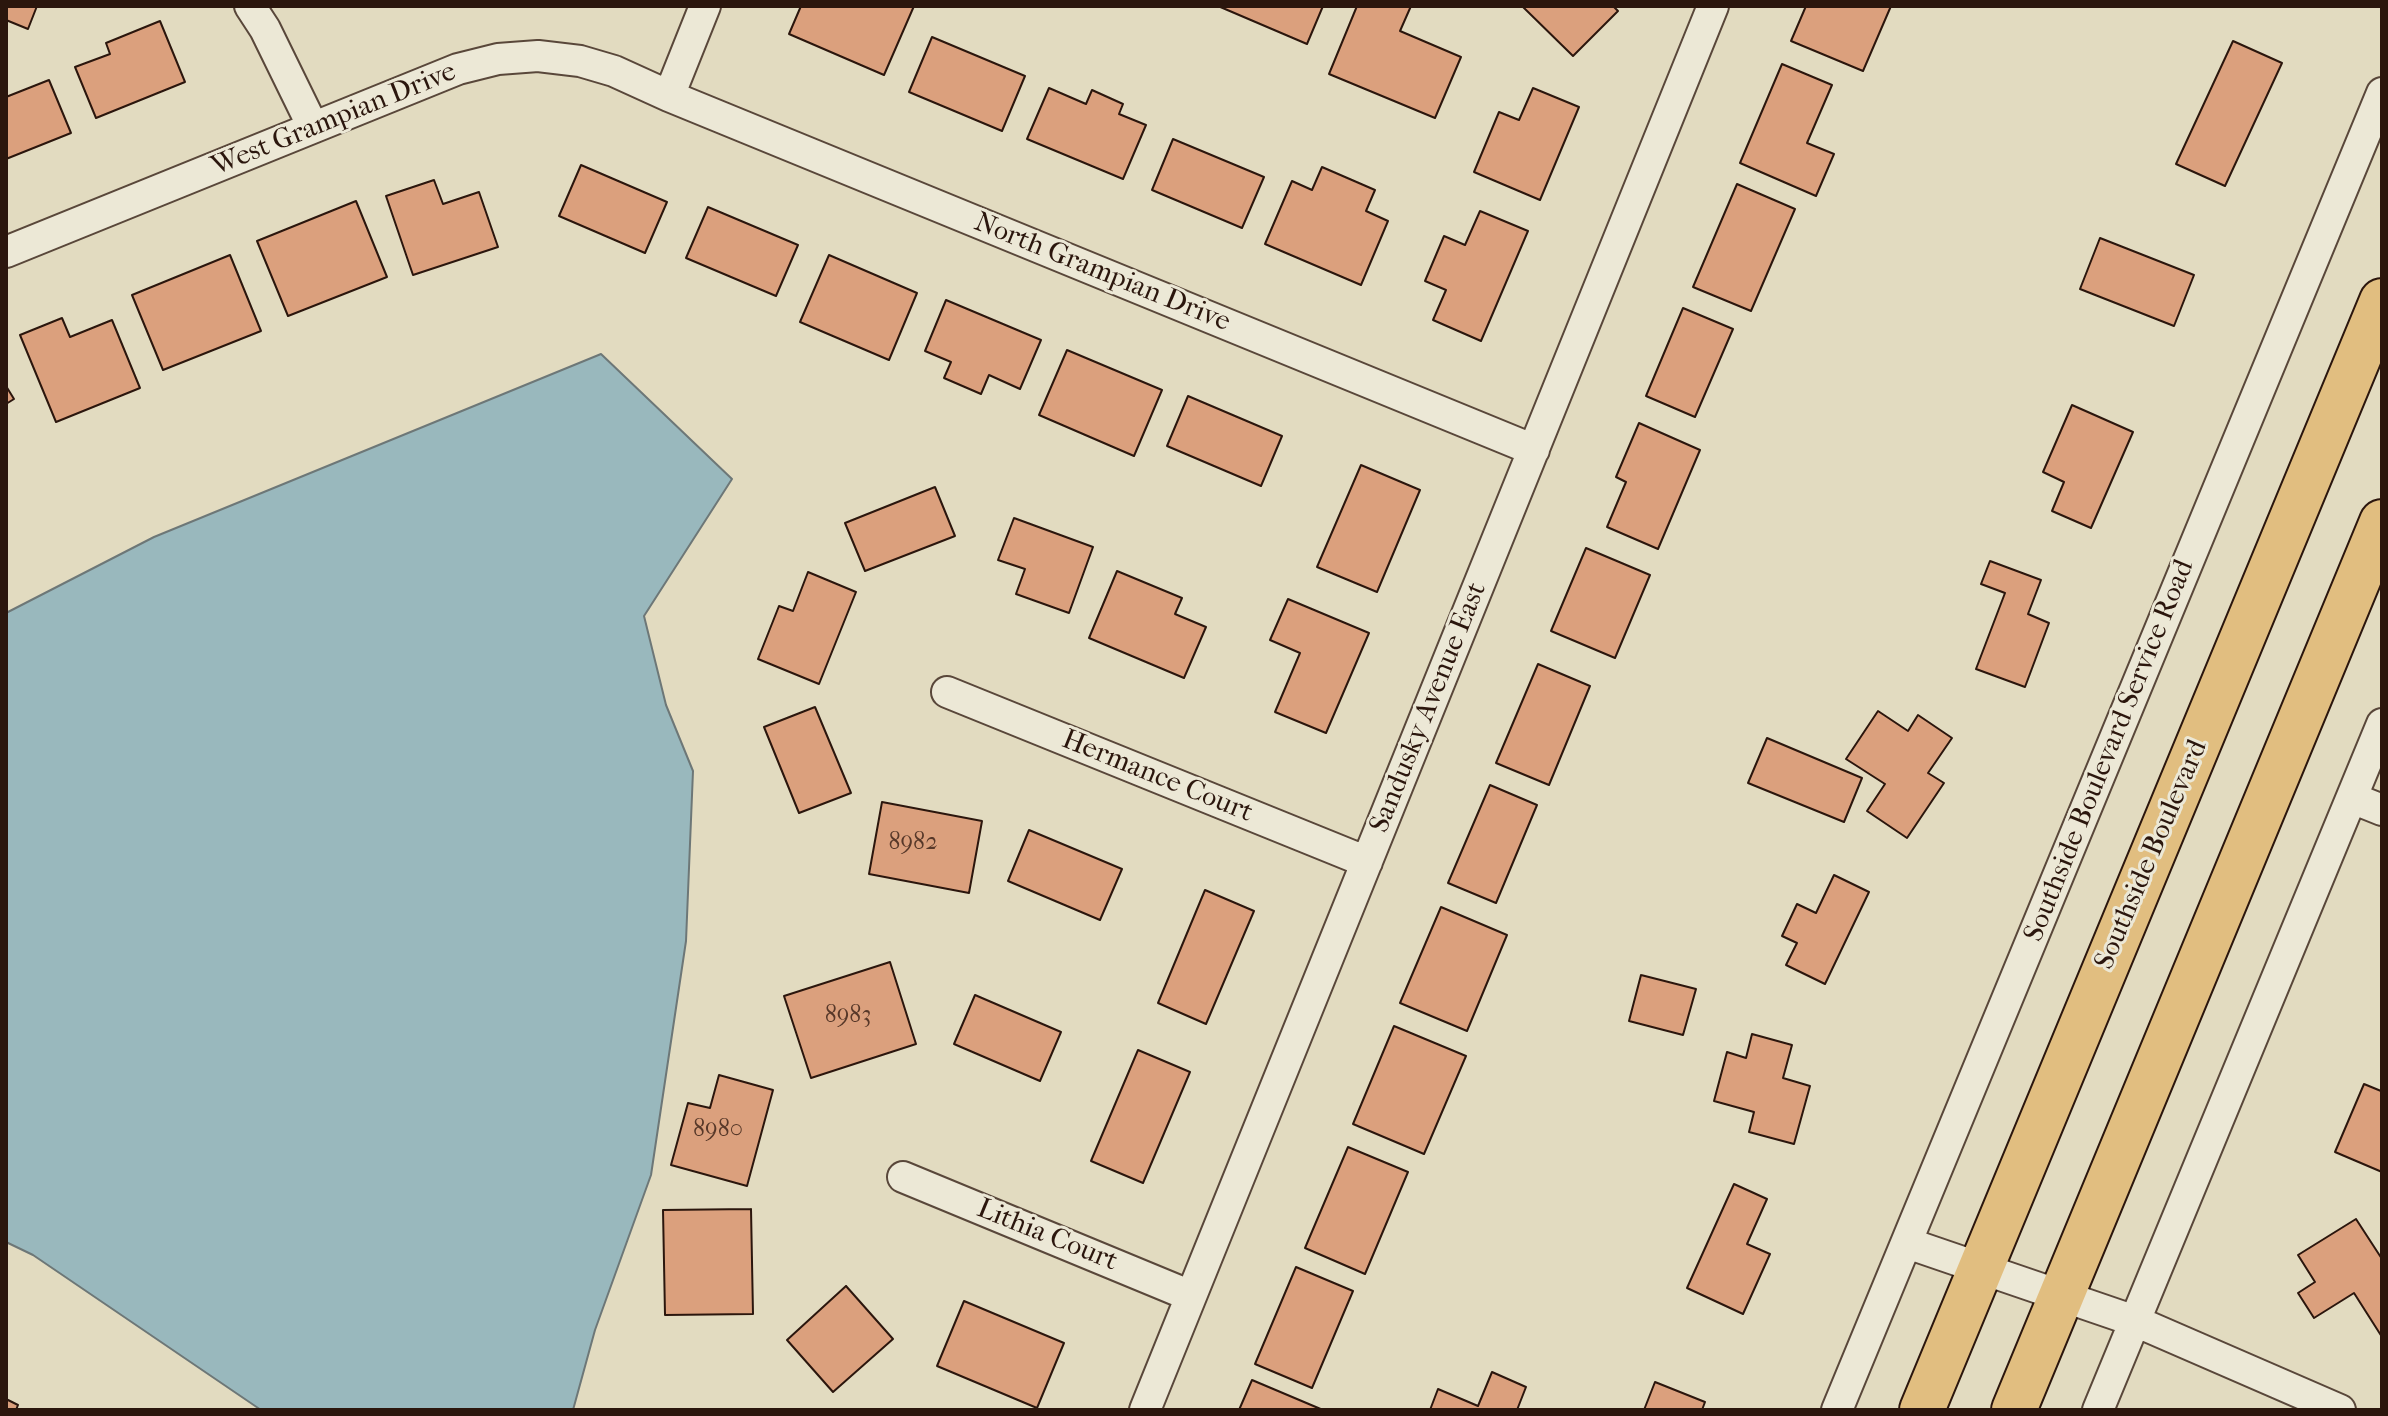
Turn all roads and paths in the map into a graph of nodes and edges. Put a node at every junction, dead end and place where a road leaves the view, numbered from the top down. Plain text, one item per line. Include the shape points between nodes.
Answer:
1 (250, 6) edge
2 (705, 6) edge
3 (1713, 6) edge
4 (2382, 93) edge
5 (669, 96) junction
6 (313, 127) junction
7 (6, 252) edge
8 (2382, 301) edge
9 (1534, 450) junction
10 (2382, 522) edge
11 (947, 692) dead end
12 (2382, 724) edge
13 (2352, 798) junction
14 (2382, 810) edge
15 (1367, 862) junction
16 (903, 1177) dead end
17 (1907, 1243) junction
18 (1981, 1268) junction
19 (2062, 1295) junction
20 (1191, 1296) junction
21 (2135, 1321) junction
22 (1145, 1410) edge
23 (1837, 1410) edge
24 (1922, 1410) edge
25 (2014, 1410) edge
26 (2098, 1410) edge
27 (2340, 1410) edge

1 - 6 street
2 - 5 street
3 - 9 street, Sandusky Avenue East
4 - 17 street, Southside Boulevard Service Road
5 - 6 street, West Grampian Drive via 580,61 498,59 458,69
5 - 9 street, North Grampian Drive
6 - 7 street, West Grampian Drive
8 - 18 highway, Southside Boulevard
9 - 15 street, Sandusky Avenue East
10 - 19 highway
11 - 15 street, Hermance Court
12 - 13 street
13 - 14 street
13 - 21 street
15 - 20 street, Sandusky Avenue East
16 - 20 street, Lithia Court
17 - 18 street
17 - 23 street, Southside Boulevard Service Road
18 - 19 street
18 - 24 highway, Southside Boulevard
19 - 21 street
19 - 25 highway
20 - 22 street, Sandusky Avenue East
21 - 26 street
21 - 27 street

